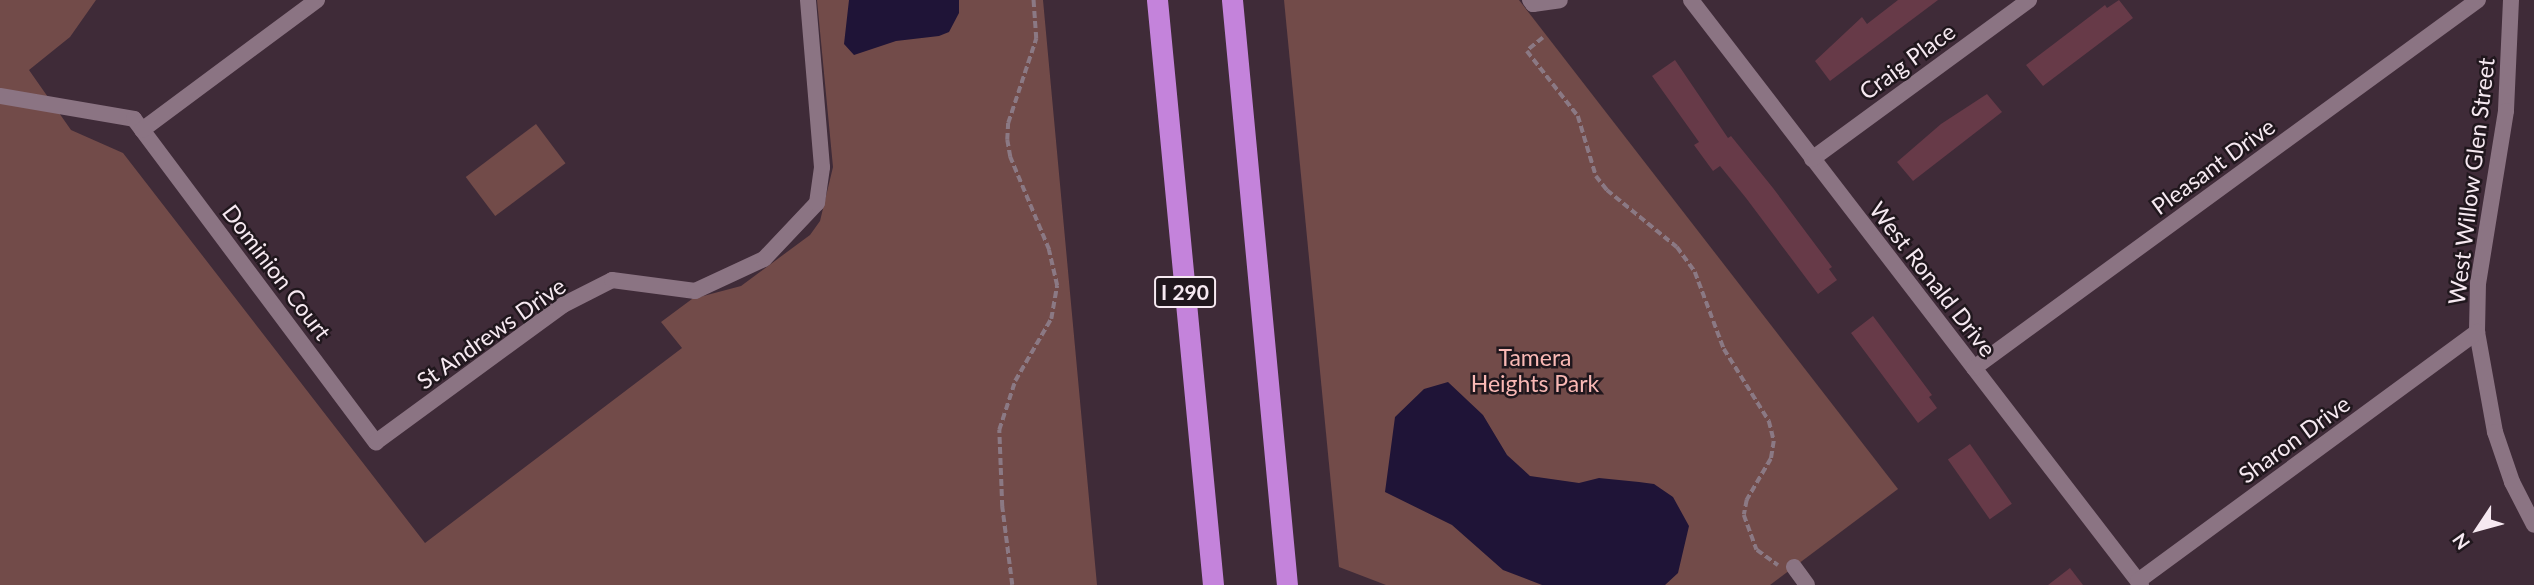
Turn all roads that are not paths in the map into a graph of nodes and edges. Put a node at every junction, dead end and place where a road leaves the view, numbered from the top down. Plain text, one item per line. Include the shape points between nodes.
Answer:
1 (317, 0) edge
2 (808, 0) edge
3 (1157, 0) edge
4 (1232, 0) edge
5 (1560, 0) edge
6 (1691, 0) edge
7 (2029, 0) edge
8 (2478, 0) edge
9 (2511, 0) edge
10 (1532, 2) edge
11 (0, 96) edge
12 (138, 124) junction
13 (1812, 159) junction
14 (2477, 332) junction
15 (1974, 368) junction
16 (376, 442) joint
17 (2534, 525) edge
18 (1794, 567) road end
19 (2140, 583) edge
20 (1213, 585) edge
21 (1287, 585) edge
22 (1807, 585) edge

1 - 12 street
2 - 16 street, St Andrews Drive via 822,167 817,203 764,259 695,291 612,280 564,305
3 - 20 highway, I 290
4 - 21 highway
5 - 10 street
6 - 13 street, West Ronald Drive
7 - 13 street, Craig Place
8 - 15 street, Pleasant Drive
9 - 14 street, West Willow Glen Street via 2507,111 2478,283
11 - 12 street
12 - 16 street, Dominion Court
13 - 15 street, West Ronald Drive
14 - 17 street, West Willow Glen Street via 2495,432 2512,482
14 - 19 street, Sharon Drive
15 - 19 street, West Ronald Drive
18 - 22 street

